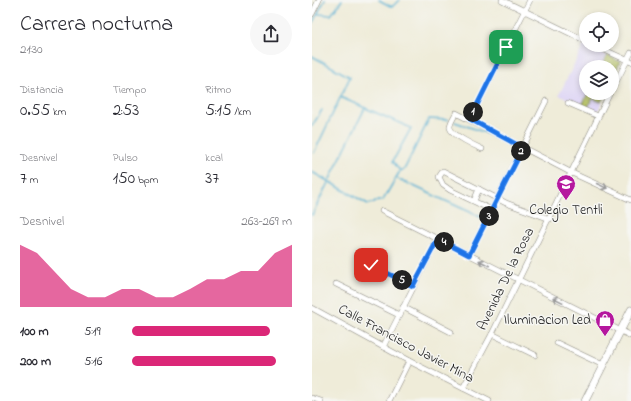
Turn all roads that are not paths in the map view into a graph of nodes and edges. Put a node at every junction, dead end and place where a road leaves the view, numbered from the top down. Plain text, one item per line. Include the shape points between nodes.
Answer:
1 (318, 0) edge
2 (502, 0) edge
3 (530, 0) edge
4 (525, 11) junction
5 (312, 14) edge
6 (579, 38) edge
7 (609, 52) edge
8 (631, 53) edge
9 (629, 61) edge
10 (619, 78) edge
11 (606, 100) edge
12 (546, 102) dead end
13 (568, 103) dead end
14 (598, 116) junction
15 (470, 119) junction
16 (523, 148) junction
17 (482, 149) dead end
18 (572, 173) junction
19 (479, 189) junction
20 (498, 199) junction
21 (631, 200) edge
22 (474, 201) junction
23 (492, 210) junction
24 (382, 211) dead end
25 (550, 219) junction
26 (438, 239) junction
27 (469, 255) junction
28 (371, 265) dead end
29 (518, 281) junction
30 (336, 284) dead end
31 (413, 286) junction
32 (403, 307) junction
33 (312, 308) edge
34 (631, 310) edge
35 (399, 315) junction
36 (620, 331) junction
37 (451, 332) dead end
38 (492, 334) junction
39 (631, 336) edge
40 (557, 343) dead end
41 (383, 347) junction
42 (535, 355) dead end
43 (409, 361) junction
44 (603, 366) junction
45 (463, 388) junction
46 (312, 398) edge
47 (321, 401) edge
48 (389, 401) edge
49 (489, 401) edge
50 (585, 401) edge

1 - 5 street
2 - 4 street
3 - 4 street
4 - 6 street
4 - 15 street
7 - 9 street
8 - 9 street
9 - 10 street
11 - 14 street, Avenida De la Rosa
12 - 16 street
13 - 14 street
14 - 18 street, Avenida De la Rosa
15 - 16 street
15 - 17 street via 456,113 450,127 456,135
16 - 18 street
16 - 20 street
18 -> 21 street
18 - 25 street, Avenida De la Rosa
19 - 20 street
19 - 22 street
19 - 22 street via 443,171 439,177 443,185 450,190
20 - 23 street
20 - 25 street
22 - 23 street
23 - 27 street
24 - 26 street
25 - 29 street, Avenida De la Rosa
26 - 27 street
26 - 31 street
29 -> 27 street
28 - 31 street
36 -> 29 street
29 - 38 street, Avenida De la Rosa
30 - 35 street
31 - 32 street
32 - 35 street
32 - 37 street
33 - 41 street, Calle Francisco Javier Mina
34 - 36 main road
35 - 41 street
36 - 39 street
36 - 44 main road
38 - 42 street
38 - 45 street, Avenida De la Rosa
40 - 44 street
41 - 43 street, Calle Francisco Javier Mina
43 - 45 street, Calle Francisco Javier Mina
43 - 48 street
44 - 50 main road
45 - 49 street, Calle Francisco Javier Mina
46 - 47 street

